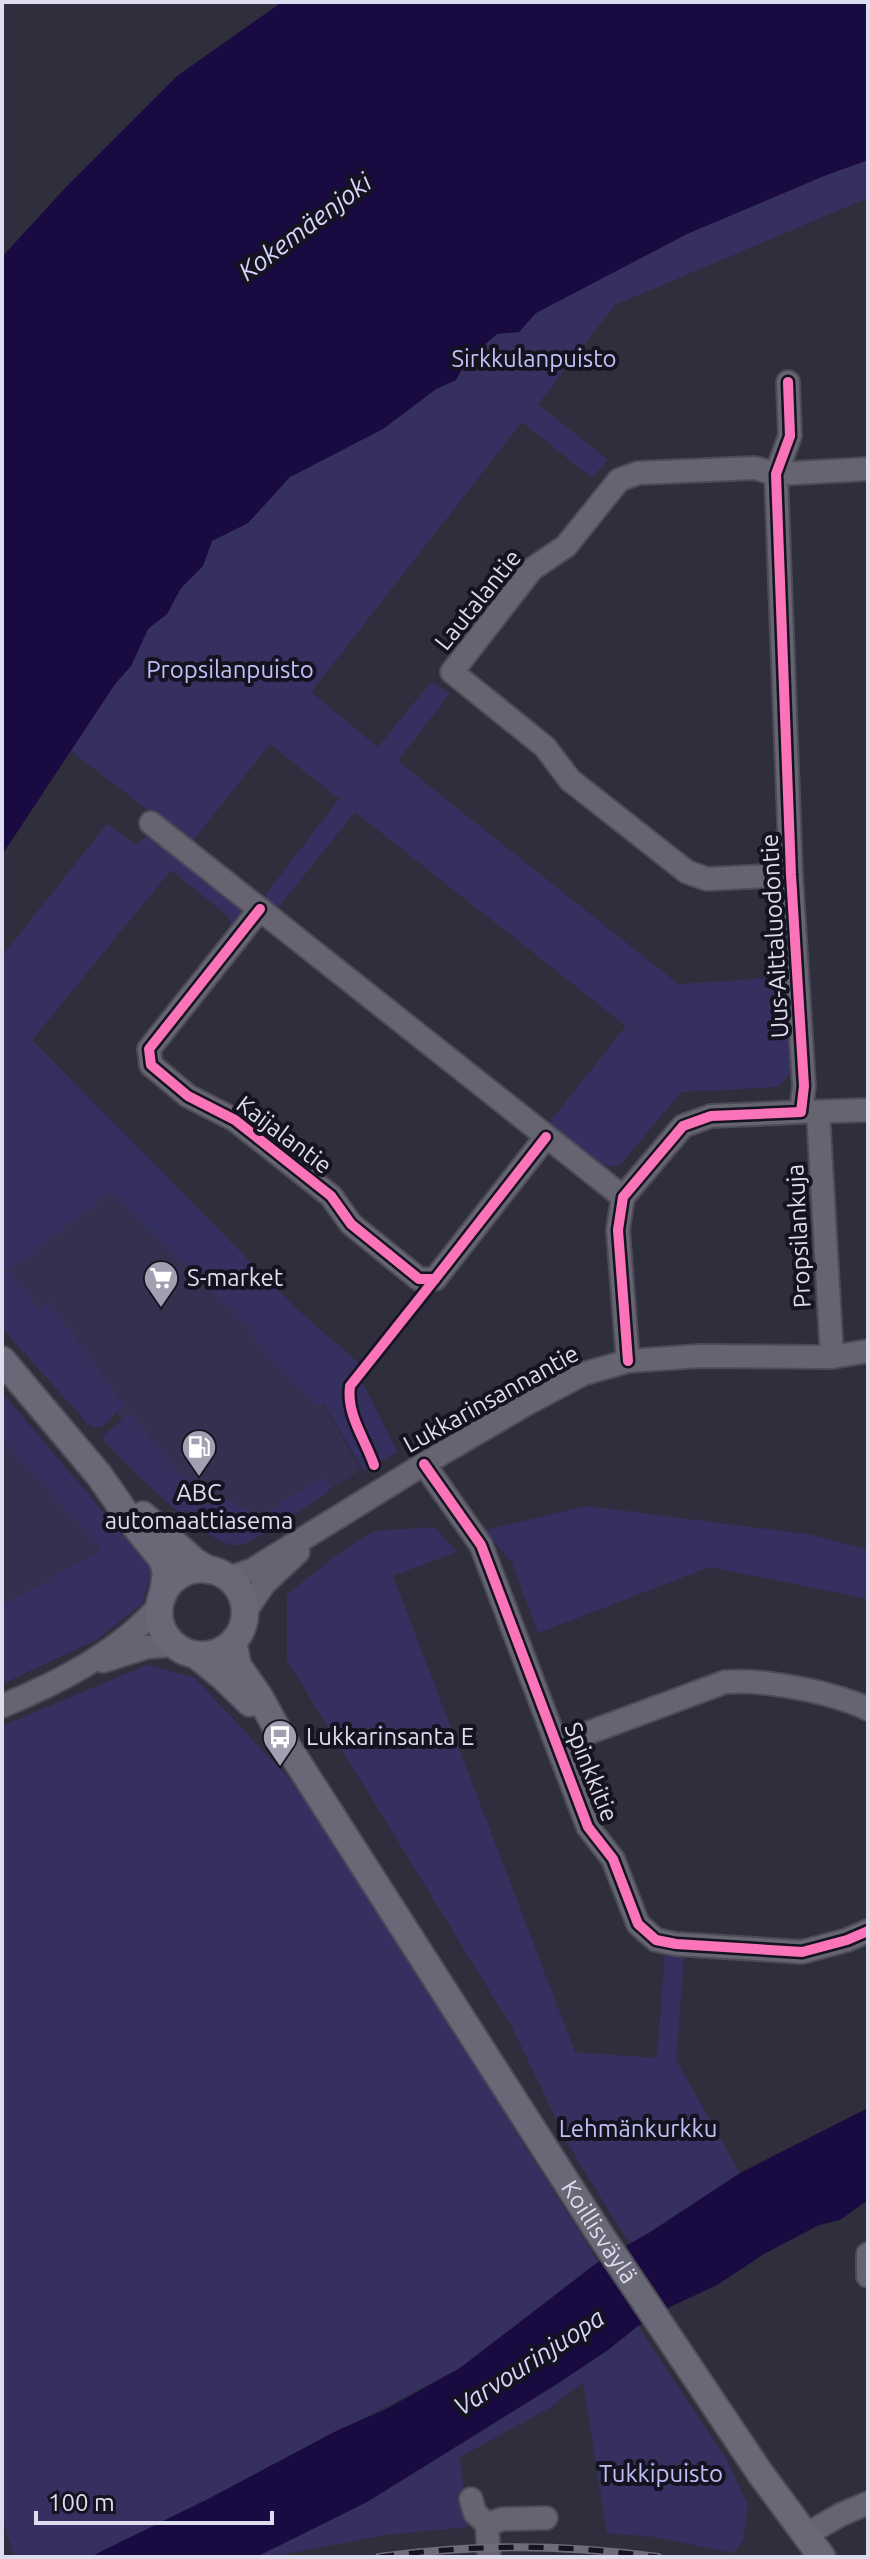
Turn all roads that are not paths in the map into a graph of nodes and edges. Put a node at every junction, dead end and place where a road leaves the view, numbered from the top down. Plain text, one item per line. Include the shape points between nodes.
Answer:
1 (788, 382) dead end
2 (868, 469) edge
3 (776, 474) junction
4 (151, 823) dead end
5 (791, 875) junction
6 (260, 909) junction
7 (868, 1110) edge
8 (810, 1112) junction
9 (546, 1137) junction
10 (623, 1197) junction
11 (868, 1351) edge
12 (832, 1357) junction
13 (2, 1360) edge
14 (628, 1361) junction
15 (424, 1464) junction
16 (99, 1475) junction
17 (341, 1515) junction
18 (218, 1574) junction
19 (161, 1600) junction
20 (245, 1612) junction
21 (233, 1642) junction
22 (185, 1650) junction
23 (76, 1670) junction
24 (2, 1706) edge
25 (868, 1709) edge
26 (282, 1738) junction
27 (558, 1744) junction
28 (868, 1931) edge
29 (868, 2254) edge
30 (868, 2276) edge
31 (471, 2499) dead end
32 (868, 2503) edge
33 (546, 2518) dead end
34 (487, 2524) junction
35 (807, 2534) junction
36 (489, 2557) edge
37 (822, 2557) edge

1 - 3 street, Uus-Aittaluodontie via 790,436
2 - 3 street
3 - 5 street, Uus-Aittaluodontie
3 - 5 street, Lautalantie via 755,468 638,473 619,480 566,546 532,569 452,672 545,747 570,780 687,872 707,879
4 - 6 street
5 - 8 street, Uus-Aittaluodontie
6 - 9 street
6 - 9 street, Kaijalantie via 149,1049 151,1065 188,1096 235,1120 331,1196 351,1224 419,1279 435,1279
7 - 8 street
8 - 10 street via 711,1116 683,1126
8 - 12 street, Propsilankuja
9 - 10 street
10 - 14 street via 618,1230
11 - 12 street, Lukkarinsannantie
12 - 14 street, Lukkarinsannantie
13 - 16 main road
14 - 15 street, Lukkarinsannantie via 583,1374
15 - 17 street, Lukkarinsannantie
15 - 27 street, Spinkkitie via 481,1545
16 - 18 main road via 194,1561
16 - 19 main road via 162,1559 166,1572
17 - 18 street, Lukkarinsannantie via 252,1570
17 - 20 street, Lukkarinsannantie via 264,1584
18 - 19 main road via 183,1574
18 - 20 main road via 241,1593
19 - 22 main road via 160,1624
19 - 23 street via 144,1623
20 - 21 main road
21 - 22 main road via 216,1653
21 - 26 main road, Koillisväylä via 238,1666
22 - 23 street via 147,1647
22 - 26 main road, Koillisväylä via 222,1676
23 - 24 street
25 - 27 street, Spinkkitie via 751,1680 725,1682
26 - 35 main road, Koillisväylä via 664,2332
27 - 28 street, Spinkkitie via 588,1827 613,1859 638,1924 656,1940 802,1952
29 - 30 street
31 - 34 street via 475,2513
32 - 35 street
33 - 34 street
34 - 36 street
35 - 37 main road, Koillisväylä

